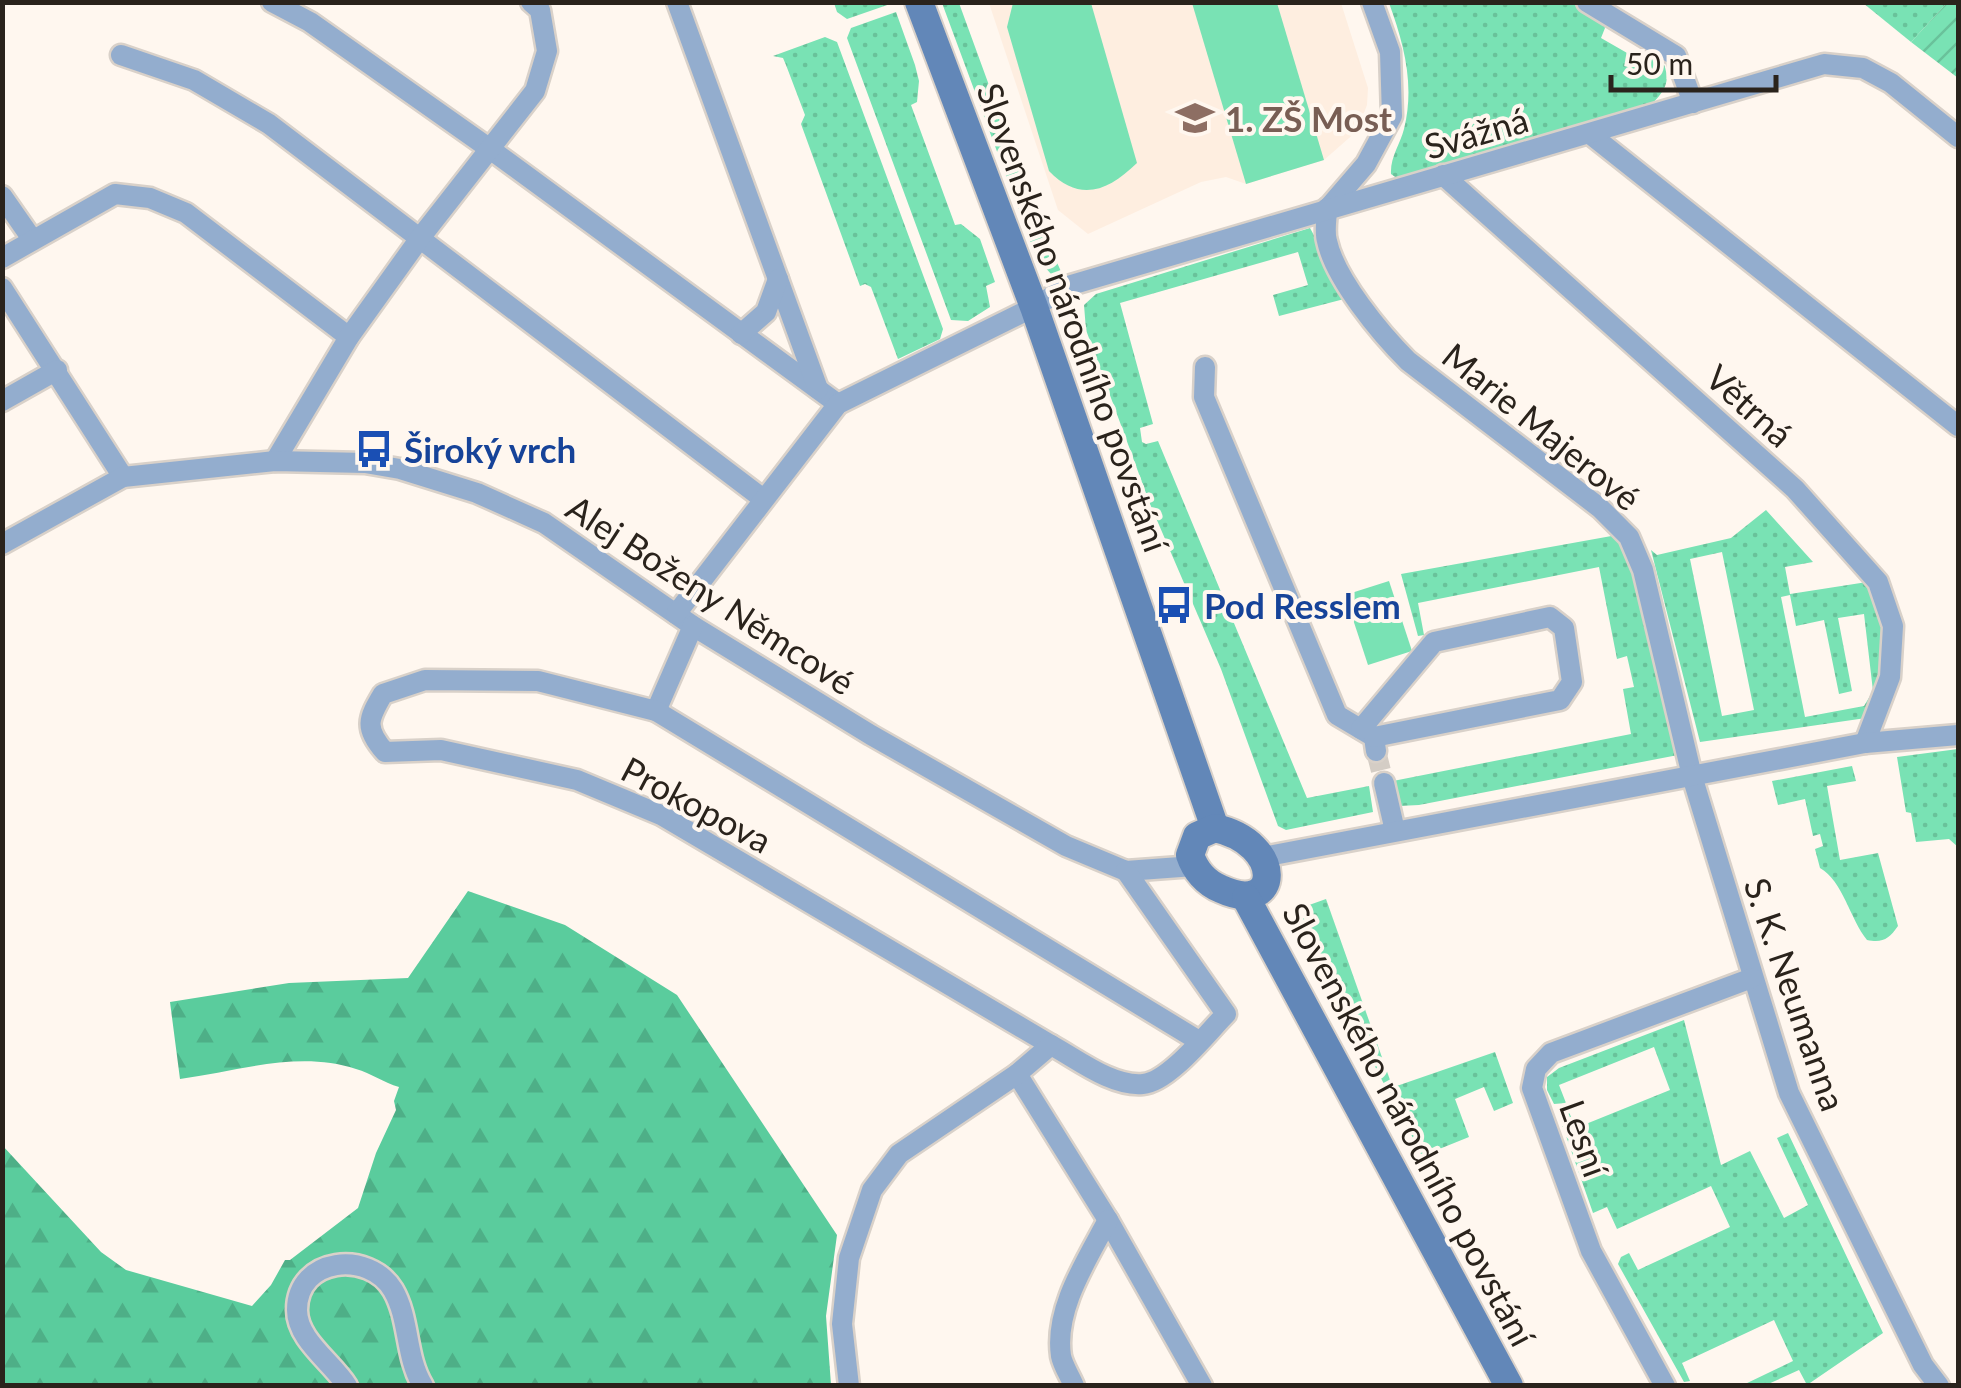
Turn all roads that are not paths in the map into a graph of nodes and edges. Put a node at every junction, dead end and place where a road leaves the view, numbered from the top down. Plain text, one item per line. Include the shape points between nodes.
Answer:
1 (272, 2) edge
2 (677, 2) edge
3 (918, 2) edge
4 (1372, 2) edge
5 (1587, 2) edge
6 (543, 5) edge
7 (122, 55) dead end
8 (1693, 103) junction
9 (1590, 134) junction
10 (1958, 137) edge
11 (490, 149) junction
12 (1443, 175) junction
13 (2, 196) edge
14 (1328, 208) junction
15 (32, 238) junction
16 (420, 238) junction
17 (2, 258) edge
18 (778, 279) junction
19 (2, 288) edge
20 (1034, 307) junction
21 (741, 334) junction
22 (349, 337) junction
23 (1206, 366) dead end
24 (57, 370) junction
25 (818, 390) junction
26 (2, 401) edge
27 (838, 404) junction
28 (1958, 426) edge
29 (275, 461) junction
30 (123, 477) junction
31 (762, 498) junction
32 (2, 544) edge
33 (676, 614) junction
34 (693, 626) junction
35 (656, 711) junction
36 (1958, 735) edge
37 (1370, 739) junction
38 (1865, 744) junction
39 (1692, 776) junction
40 (1384, 783) tunnel mouth
41 (1215, 828) junction
42 (1394, 832) junction
43 (1263, 856) junction
44 (1194, 866) junction
45 (1126, 871) junction
46 (1246, 898) junction
47 (1752, 978) junction
48 (1198, 1042) junction
49 (1050, 1045) junction
50 (1018, 1074) junction
51 (1108, 1220) junction
52 (347, 1386) edge
53 (423, 1386) edge
54 (849, 1386) edge
55 (1074, 1386) edge
56 (1202, 1386) edge
57 (1509, 1386) edge
58 (1665, 1386) edge
59 (1938, 1386) edge

1 - 11 street
2 - 18 street
3 - 20 street, Slovenského národního povstání
4 - 14 street via 1390,52 1392,116 1366,164
5 - 8 street via 1676,56
6 - 11 street via 546,51 535,91
7 - 16 street via 194,80 269,124
8 - 9 street, Svážná
8 - 10 street, Svážná via 1824,64 1862,68
9 - 12 street, Svážná
9 - 28 street
11 - 16 street
11 - 21 street
12 - 14 street, Svážná
12 - 38 street, Větrná via 1795,489 1878,582 1893,626 1890,677
13 - 15 street
14 - 20 street, Svážná via 1072,284
14 - 39 street, Marie Majerové via 1326,240 1380,333 1629,537 1643,570
15 - 17 street
15 - 22 street via 115,194 150,198 186,213
16 - 22 street
16 - 31 street
18 - 21 street via 766,312
18 - 25 street
19 - 24 street
20 - 27 street, Svážná
20 - 41 street, Slovenského národního povstání
21 - 25 street
22 - 29 street
23 - 37 street via 1204,397 1337,715
24 - 26 street
24 - 30 street
25 - 27 street
27 - 31 street
29 - 30 street, Alej Boženy Němcové
29 - 33 street, Alej Boženy Němcové via 382,466 477,492 544,522
30 - 32 street, Alej Boženy Němcové
31 - 33 street
33 - 34 street, Alej Boženy Němcové
34 - 35 street, Prokopova
34 - 45 street, Alej Boženy Němcové via 870,736 1066,846
35 - 48 street, Prokopova
35 - 49 street, Prokopova via 538,681 426,680 383,694 370,716 372,737 384,752 441,750 577,780 661,814
36 - 38 street
37 - 37 street via 1560,700 1572,682 1564,628 1550,617 1434,642
38 - 39 street
39 - 42 street
39 - 47 street, S. K. Neumanna
40 - 42 street
41 - 43 street via 1244,839
41 - 44 street via 1197,836 1190,855
42 - 43 street
43 - 46 street via 1268,876
44 - 45 street, Alej Boženy Němcové
44 - 46 street via 1212,886
45 - 48 street, Prokopova via 1226,1014
46 - 57 street, Slovenského národního povstání
47 - 58 street, Lesní via 1552,1053 1536,1069 1532,1088 1591,1251
47 - 59 street, S. K. Neumanna via 1789,1093
48 - 49 street, Prokopova via 1162,1078 1143,1084 1110,1077
49 - 50 street
50 - 51 street
50 - 54 street via 899,1154 872,1190 850,1258 842,1324
51 - 55 street via 1062,1322 1062,1358
51 - 56 street
52 - 53 street via 310,1343 297,1310 315,1272 338,1263 373,1272 392,1288

